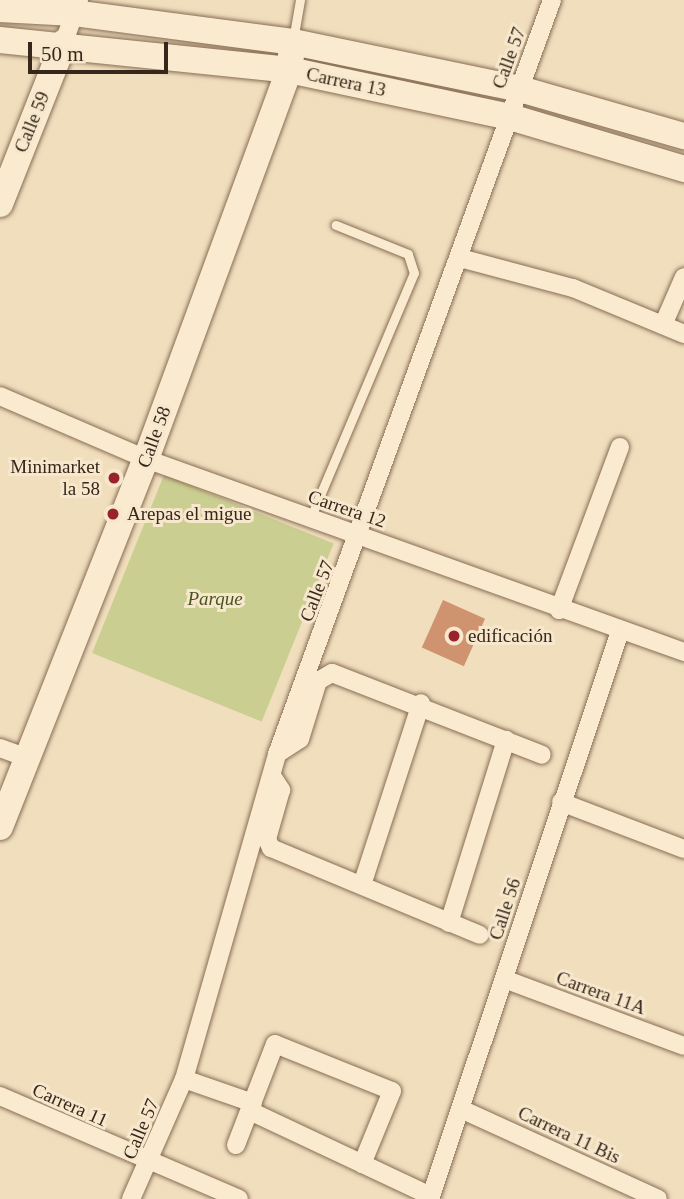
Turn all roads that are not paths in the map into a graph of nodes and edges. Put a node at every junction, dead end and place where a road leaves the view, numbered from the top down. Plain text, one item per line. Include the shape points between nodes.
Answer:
1 (300, 0) edge
2 (552, 0) edge
3 (76, 6) edge
4 (0, 9) edge
5 (0, 40) edge
6 (64, 42) junction
7 (293, 42) junction
8 (289, 70) junction
9 (520, 89) junction
10 (510, 117) junction
11 (684, 136) edge
12 (684, 169) edge
13 (0, 204) edge
14 (336, 225) dead end
15 (460, 258) junction
16 (684, 277) edge
17 (663, 325) junction
18 (684, 334) edge
19 (0, 396) edge
20 (620, 447) dead end
21 (146, 459) junction
22 (310, 519) junction
23 (361, 535) junction
24 (559, 610) junction
25 (620, 631) junction
26 (684, 652) edge
27 (421, 703) junction
28 (506, 740) junction
29 (0, 748) edge
30 (277, 754) junction
31 (542, 755) dead end
32 (28, 758) junction
33 (272, 776) junction
34 (561, 802) junction
35 (0, 827) edge
36 (684, 849) edge
37 (362, 885) junction
38 (449, 923) junction
39 (480, 935) dead end
40 (504, 979) junction
41 (684, 1046) edge
42 (184, 1079) junction
43 (0, 1096) edge
44 (251, 1107) junction
45 (463, 1110) junction
46 (236, 1145) dead end
47 (150, 1164) junction
48 (362, 1164) junction
49 (430, 1198) edge
50 (131, 1199) edge
51 (239, 1199) edge
52 (658, 1199) edge

1 - 7 lane
2 - 9 street, Calle 57
3 - 4 street, Carrera 13
3 - 6 street, Calle 59
3 - 7 street, Carrera 13
5 - 6 street, Carrera 13
6 - 8 street, Carrera 13
6 - 13 street, Calle 59
7 - 8 street, Calle 58
7 - 9 street, Carrera 13
8 - 10 street, Carrera 13
8 - 21 street, Calle 58
9 - 10 street, Calle 57
9 - 11 street, Carrera 13
10 - 12 street, Carrera 13
10 - 15 street, Calle 57
14 - 22 lane via 408,254 414,273
15 - 17 street via 573,288
15 - 23 street, Calle 57
16 - 17 street
17 - 18 street
19 - 21 street, Carrera 12
20 - 24 street
21 - 22 street, Carrera 12
21 - 32 street, Calle 58
22 - 23 street, Carrera 12
23 - 24 street, Carrera 12
23 - 30 street, Calle 57
24 - 25 street, Carrera 12
25 - 26 street, Carrera 12
25 - 34 street, Calle 56
27 - 28 street
27 - 30 street via 323,676 300,738
27 - 37 street
28 - 31 street
28 - 38 street
29 - 32 street
30 - 33 street, Calle 57
32 - 35 street, Calle 58
33 - 37 street via 281,790 267,839 271,848
33 - 42 street, Calle 57
34 - 36 street
34 - 40 street, Calle 56
37 - 38 street
38 - 39 street
40 - 41 street, Carrera 11A
40 - 45 street, Calle 56
42 - 44 street
42 - 47 street, Calle 57
43 - 47 street, Carrera 11
44 - 46 street
44 - 48 street
44 - 48 street via 275,1044 392,1091
45 - 49 street, Calle 56
45 - 52 street, Carrera 11 Bis
47 - 50 street, Calle 57
47 - 51 street, Carrera 11
48 - 49 street

